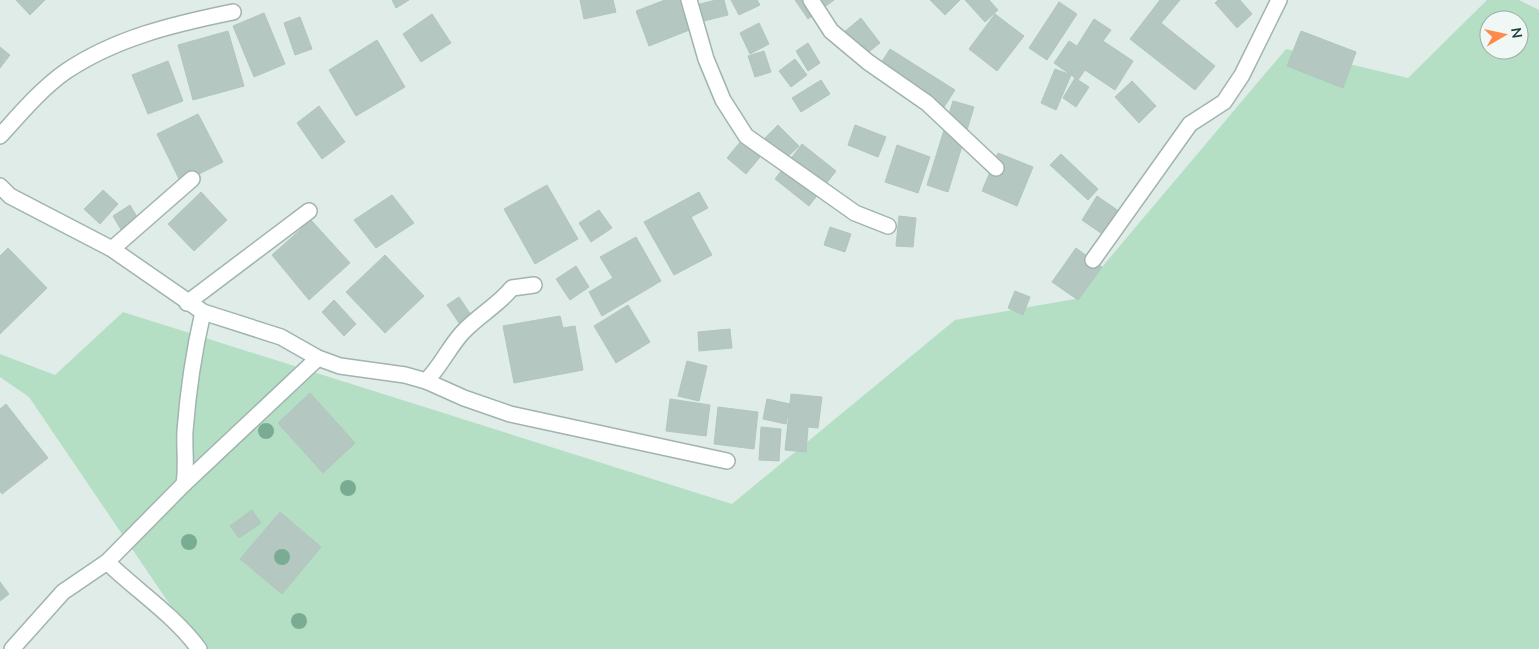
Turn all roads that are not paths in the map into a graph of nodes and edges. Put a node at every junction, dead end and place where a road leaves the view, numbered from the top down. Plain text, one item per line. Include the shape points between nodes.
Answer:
1 (689, 0) edge
2 (811, 0) edge
3 (1279, 0) edge
4 (233, 12) dead end
5 (0, 136) edge
6 (996, 168) dead end
7 (192, 179) dead end
8 (0, 186) edge
9 (309, 211) dead end
10 (888, 226) dead end
11 (112, 249) junction
12 (1092, 260) dead end
13 (534, 284) dead end
14 (187, 304) junction
15 (203, 312) junction
16 (318, 358) junction
17 (426, 381) junction
18 (727, 461) dead end
19 (184, 484) junction
20 (107, 562) junction
21 (12, 649) edge
22 (199, 649) edge

1 - 10 street via 706,59 723,100 746,136 855,213
2 - 6 street via 831,31 868,62 927,103
3 - 12 street via 1242,75 1224,102 1190,124
4 - 5 street via 145,33 102,52 65,72
7 - 11 street
8 - 11 street via 10,196
9 - 14 street
11 - 14 street
13 - 17 street via 512,288 500,303 479,317 462,333 440,367
14 - 15 street
15 - 16 street via 281,337
15 - 19 street via 185,432
16 - 17 street via 340,366
16 - 19 street
17 - 18 street via 510,414
19 - 20 street
20 - 21 street via 63,592
20 - 22 street via 174,620

